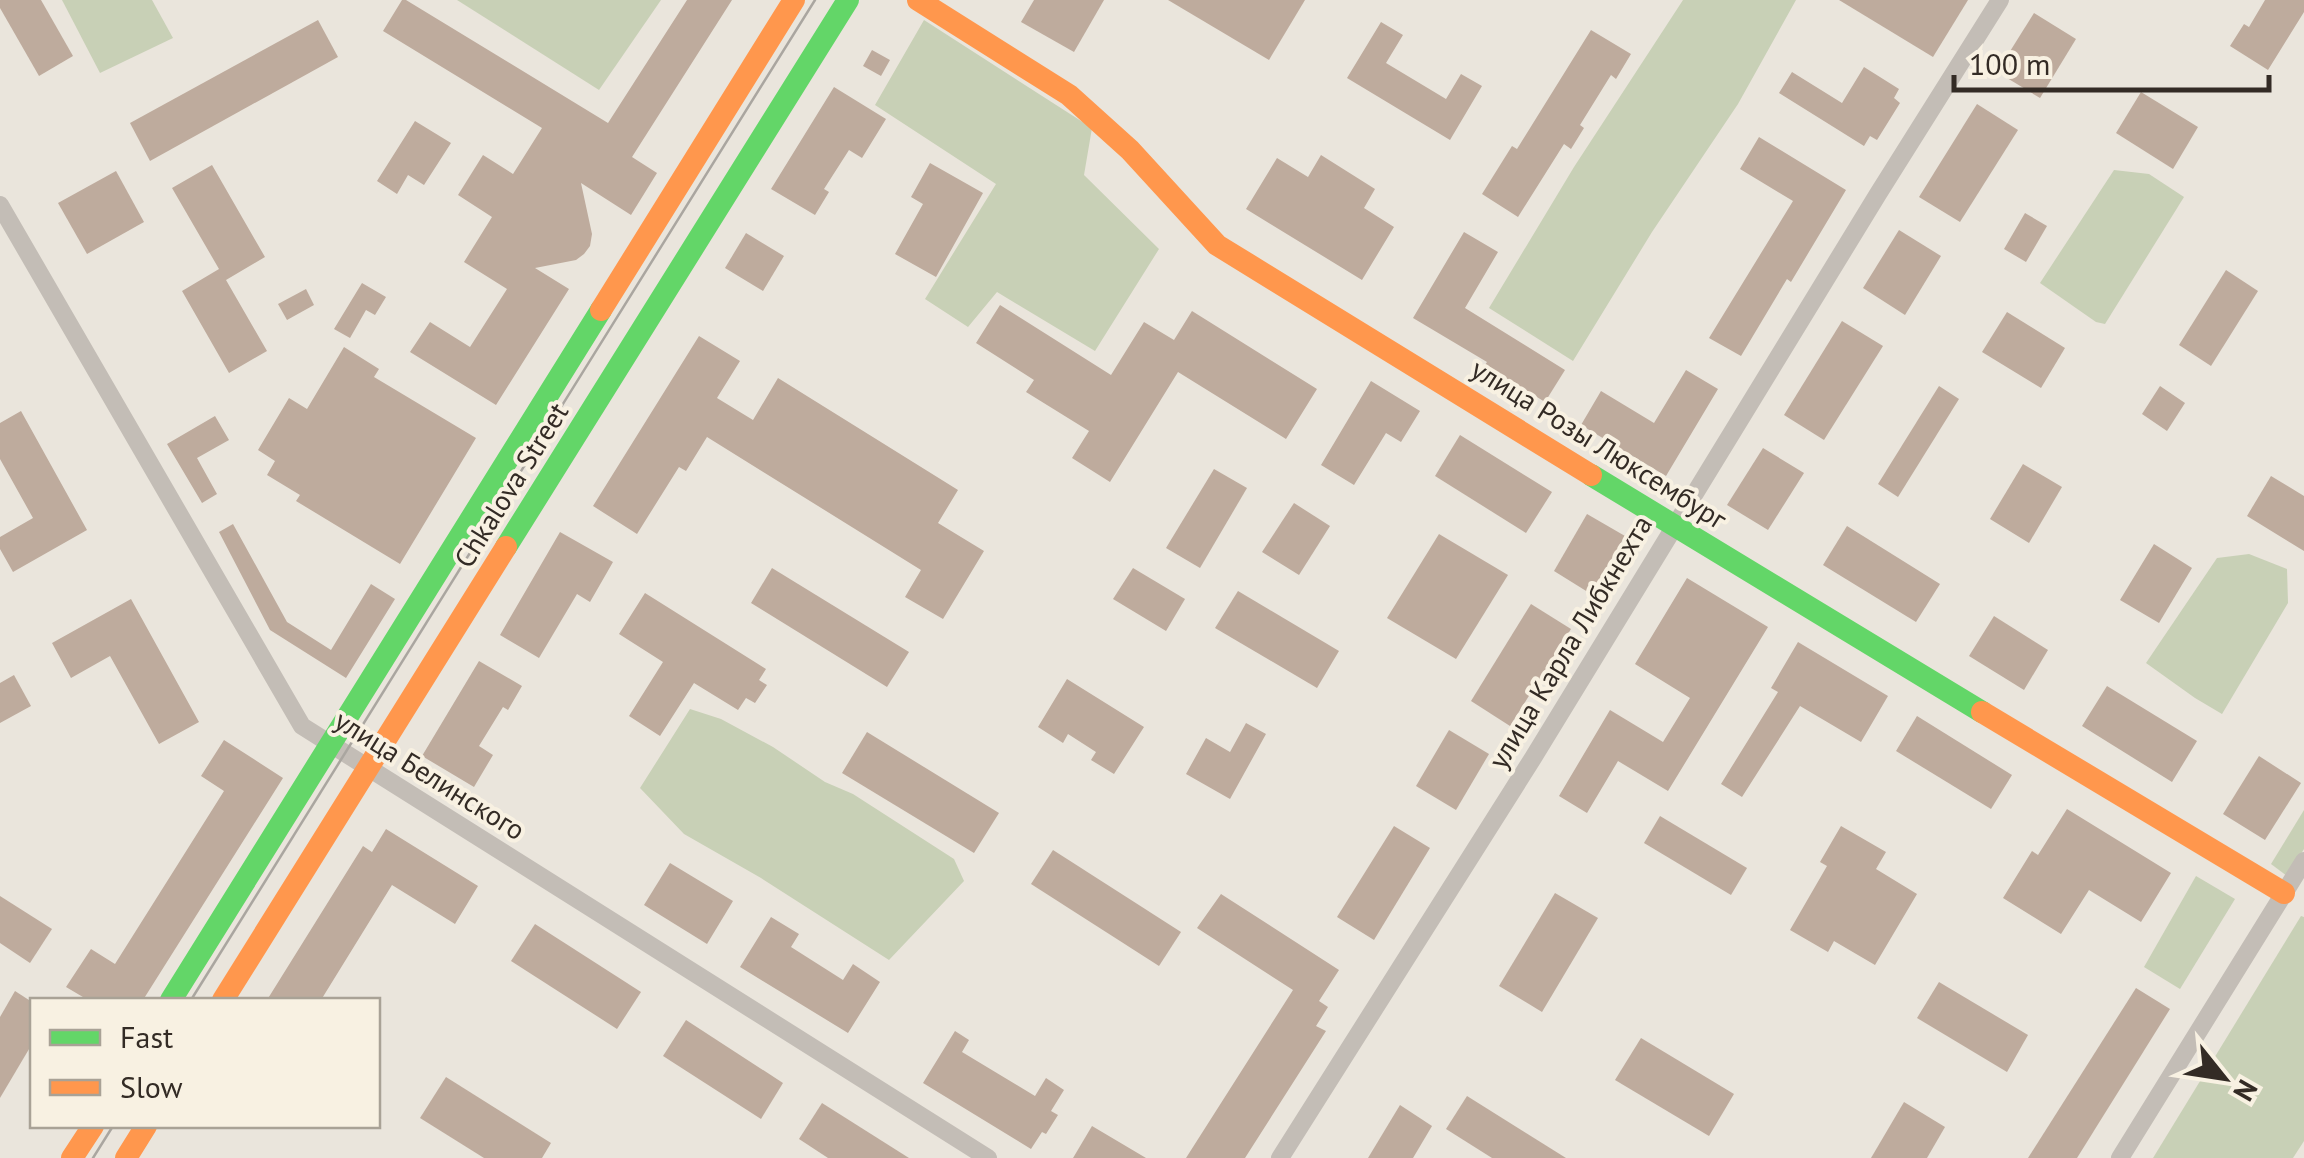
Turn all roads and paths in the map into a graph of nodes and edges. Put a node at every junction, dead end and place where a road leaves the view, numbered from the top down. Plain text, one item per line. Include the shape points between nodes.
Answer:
1 (794, 0) edge
2 (848, 0) edge
3 (918, 0) edge
4 (2000, 0) edge
5 (0, 206) edge
6 (1674, 525) junction
7 (330, 745) junction
8 (369, 769) junction
9 (2304, 861) edge
10 (2284, 893) junction
11 (172, 998) edge
12 (224, 998) edge
13 (92, 1128) edge
14 (145, 1128) edge
15 (980, 1156) edge
16 (72, 1158) edge
17 (126, 1158) edge
18 (1280, 1158) edge
19 (2120, 1158) edge

1 - 7 main road, Chkalova Street
2 - 8 main road, Chkalova Street
3 - 6 main road, улица Розы Люксембург via 1070,95 1218,245
4 - 6 street, улица Карла Либкнехта
5 - 7 street, улица Белинского via 292,712
6 - 10 main road, улица Розы Люксембург
6 - 18 street, улица Карла Либкнехта
7 - 8 street, улица Белинского
7 - 11 main road, Chkalova Street
8 - 12 main road, Chkalova Street
8 - 15 street, улица Белинского
9 - 10 street
10 - 19 street
13 - 16 main road
14 - 17 main road

